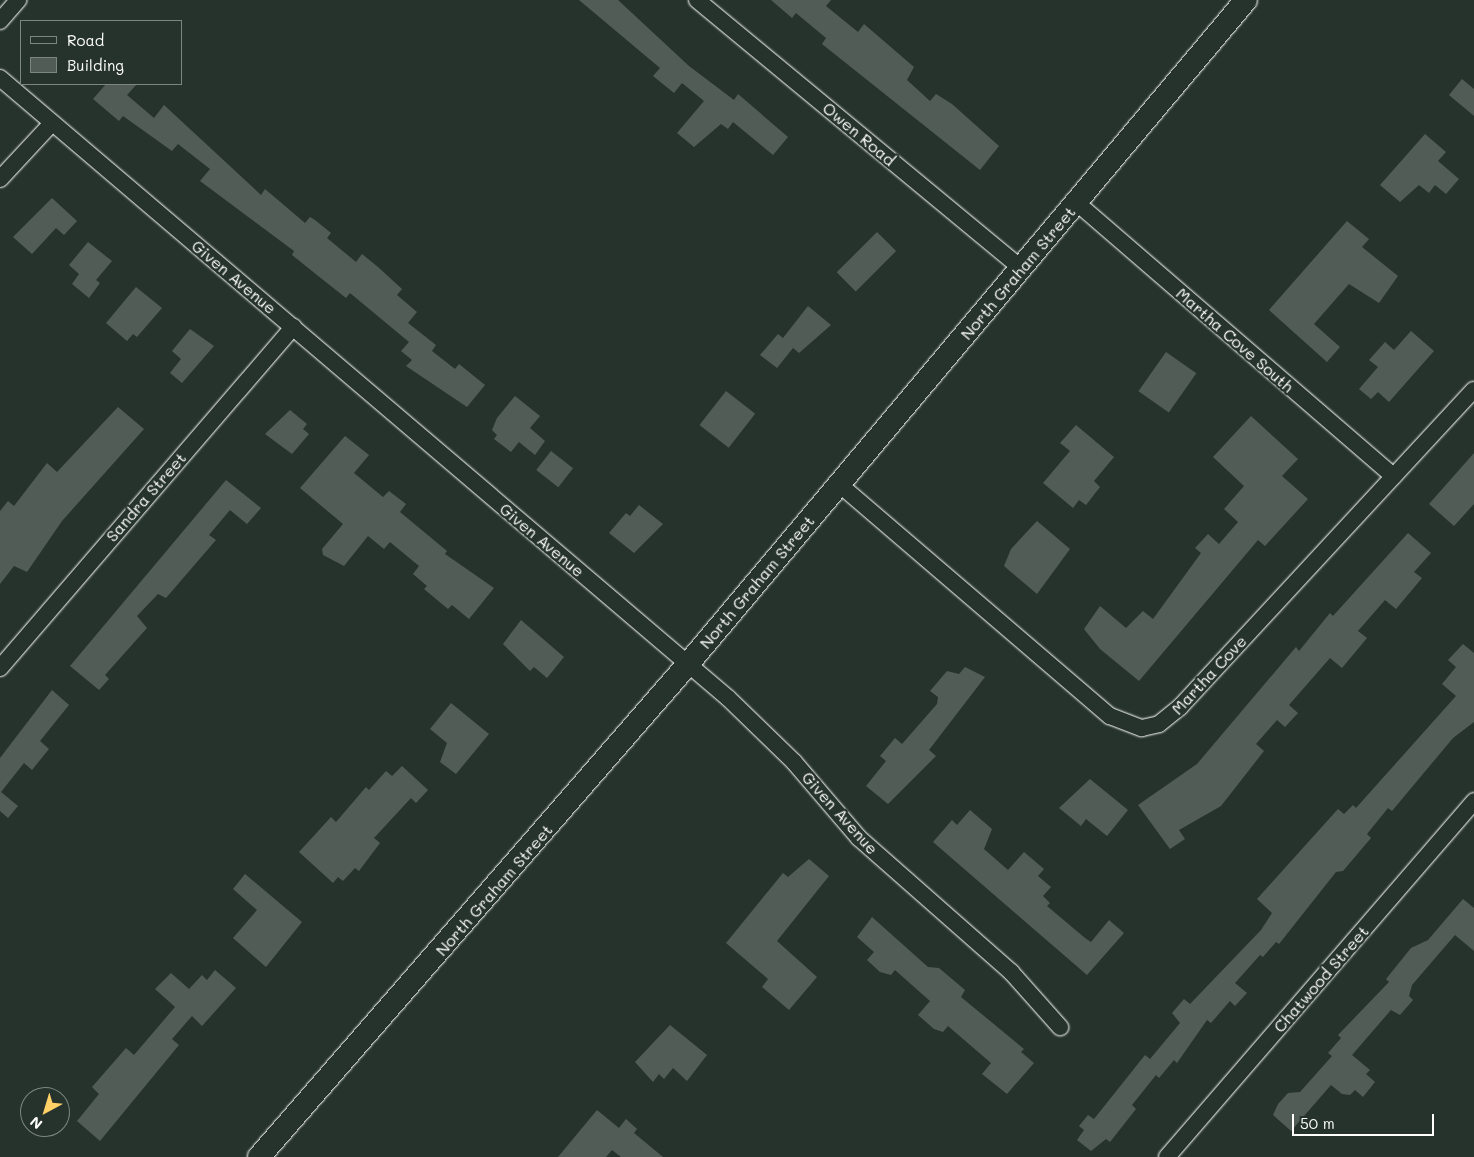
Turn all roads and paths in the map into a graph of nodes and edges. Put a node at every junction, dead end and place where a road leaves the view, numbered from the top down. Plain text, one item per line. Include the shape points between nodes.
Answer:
1 (18, 0) edge
2 (697, 0) edge
3 (1246, 0) edge
4 (0, 21) edge
5 (0, 78) edge
6 (52, 122) junction
7 (0, 179) edge
8 (1077, 203) junction
9 (1022, 269) junction
10 (292, 327) junction
11 (1474, 390) edge
12 (1393, 476) junction
13 (839, 484) junction
14 (688, 664) junction
15 (0, 668) edge
16 (1474, 801) edge
17 (1060, 1027) dead end
18 (259, 1157) edge
19 (1167, 1157) edge

1 - 4 street
2 - 9 street, Owen Road
3 - 8 main road, North Graham Street
5 - 6 street, Given Avenue
6 - 7 street
6 - 10 street, Given Avenue
8 - 9 main road, North Graham Street
8 - 12 street, Martha Cove South
9 - 13 main road, North Graham Street
10 - 14 street, Given Avenue
10 - 15 street, Sandra Street
11 - 12 street, Martha Cove
12 - 13 street, Martha Cove via 1180,707 1159,724 1142,728 1110,716
13 - 14 main road, North Graham Street
14 - 17 street, Given Avenue via 769,735 864,843 1011,972
14 - 18 main road, North Graham Street
16 - 19 street, Chatwood Street

